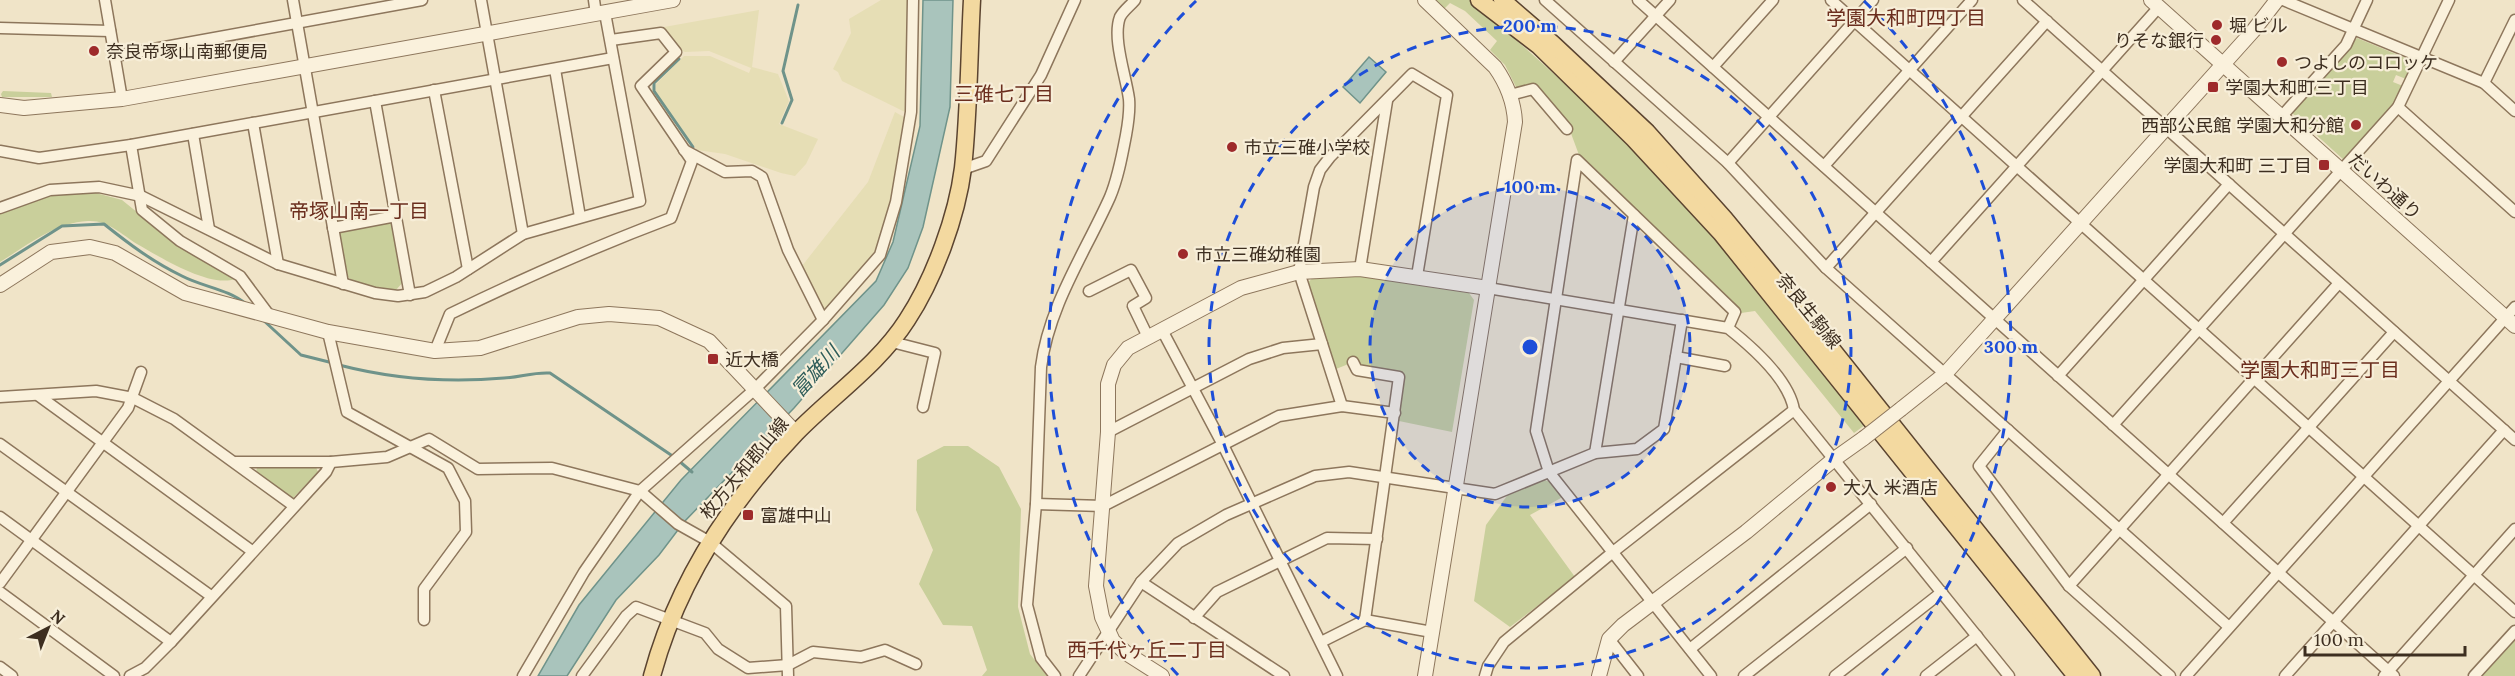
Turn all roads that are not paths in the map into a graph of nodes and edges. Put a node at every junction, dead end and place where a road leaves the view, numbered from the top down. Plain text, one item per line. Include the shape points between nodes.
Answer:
1 (105, 0) edge
2 (293, 0) edge
3 (356, 0) edge
4 (420, 0) edge
5 (481, 0) edge
6 (594, 0) edge
7 (673, 0) edge
8 (913, 0) edge
9 (972, 0) edge
10 (1075, 0) edge
11 (1135, 0) edge
12 (1425, 0) edge
13 (1479, 0) edge
14 (1502, 0) edge
15 (1545, 0) edge
16 (1638, 0) edge
17 (1670, 0) edge
18 (1773, 0) edge
19 (1831, 0) edge
20 (1873, 0) edge
21 (1972, 0) edge
22 (2024, 0) edge
23 (2277, 0) edge
24 (2283, 0) edge
25 (2367, 0) edge
26 (2449, 0) edge
27 (2155, 4) edge
28 (358, 12) junction
29 (601, 14) junction
30 (1656, 16) junction
31 (2515, 20) edge
32 (1854, 21) junction
33 (2048, 21) junction
34 (297, 23) junction
35 (0, 28) edge
36 (2353, 30) junction
37 (110, 31) junction
38 (487, 35) junction
39 (611, 40) junction
40 (115, 56) junction
41 (2421, 57) junction
42 (613, 58) junction
43 (1614, 62) junction
44 (2223, 64) junction
45 (304, 67) junction
46 (1713, 67) junction
47 (555, 69) junction
48 (1910, 70) junction
49 (2102, 71) junction
50 (495, 80) junction
51 (2484, 83) junction
52 (434, 90) junction
53 (1510, 95) junction
54 (122, 99) junction
55 (1388, 100) junction
56 (375, 101) junction
57 (0, 105) edge
58 (2398, 107) junction
59 (2515, 111) edge
60 (313, 112) junction
61 (1768, 116) junction
62 (1962, 117) junction
63 (2281, 117) junction
64 (253, 123) junction
65 (2166, 128) junction
66 (1567, 129) dead end
67 (193, 134) junction
68 (131, 145) junction
69 (684, 150) junction
70 (0, 151) edge
71 (1728, 163) junction
72 (1824, 166) junction
73 (2017, 166) junction
74 (963, 169) junction
75 (2341, 170) junction
76 (2229, 184) junction
77 (141, 196) junction
78 (0, 208) edge
79 (2515, 212) edge
80 (1876, 213) junction
81 (1634, 214) junction
82 (396, 216) junction
83 (580, 217) junction
84 (2080, 223) junction
85 (333, 228) junction
86 (209, 229) junction
87 (2284, 233) junction
88 (523, 234) junction
89 (1931, 262) junction
90 (278, 264) junction
91 (1826, 268) junction
92 (468, 269) junction
93 (1360, 269) junction
94 (1299, 272) junction
95 (1417, 276) junction
96 (2144, 280) junction
97 (2339, 283) junction
98 (343, 284) junction
99 (0, 285) edge
100 (1488, 288) junction
101 (1089, 291) dead end
102 (410, 295) junction
103 (1555, 300) junction
104 (1618, 310) junction
105 (268, 315) junction
106 (2512, 317) edge
107 (1995, 319) junction
108 (823, 320) junction
109 (1682, 320) junction
110 (1728, 328) junction
111 (2199, 329) junction
112 (1162, 330) junction
113 (328, 332) junction
114 (2394, 332) junction
115 (1148, 337) junction
116 (892, 342) junction
117 (1322, 344) junction
118 (435, 351) junction
119 (1676, 357) junction
120 (1353, 362) dead end
121 (1725, 366) dead end
122 (141, 372) dead end
123 (1945, 374) junction
124 (2058, 376) junction
125 (2254, 378) junction
126 (2449, 381) junction
127 (1194, 388) junction
128 (759, 393) junction
129 (39, 396) junction
130 (0, 397) edge
131 (132, 398) junction
132 (923, 406) dead end
133 (1342, 406) junction
134 (1794, 410) junction
135 (1395, 413) junction
136 (2113, 425) junction
137 (2309, 427) junction
138 (2008, 430) junction
139 (2504, 430) junction
140 (1108, 432) junction
141 (796, 433) junction
142 (2515, 440) edge
143 (103, 443) junction
144 (0, 444) edge
145 (1223, 445) junction
146 (412, 446) junction
147 (1595, 453) junction
148 (1833, 460) junction
149 (236, 462) junction
150 (332, 462) junction
151 (1549, 472) junction
152 (2168, 474) junction
153 (1384, 476) junction
154 (2364, 477) junction
155 (1455, 488) junction
156 (68, 491) junction
157 (643, 494) junction
158 (1252, 503) junction
159 (1036, 504) junction
160 (1871, 504) junction
161 (294, 506) junction
162 (1103, 506) junction
163 (0, 517) edge
164 (2223, 523) junction
165 (2419, 526) junction
166 (2119, 529) junction
167 (2515, 529) edge
168 (1377, 539) junction
169 (32, 540) junction
170 (710, 542) junction
171 (1907, 548) junction
172 (252, 551) junction
173 (1613, 552) junction
174 (1280, 560) junction
175 (2278, 572) junction
176 (2474, 575) junction
177 (1141, 582) junction
178 (0, 583) edge
179 (2069, 586) junction
180 (0, 592) edge
181 (1942, 592) junction
182 (211, 596) junction
183 (1653, 602) junction
184 (2515, 612) edge
185 (1194, 618) junction
186 (424, 620) dead end
187 (1365, 620) junction
188 (671, 621) junction
189 (2334, 622) junction
190 (2229, 627) junction
191 (2515, 631) edge
192 (1432, 632) junction
193 (1108, 633) junction
194 (1977, 636) junction
195 (1609, 639) junction
196 (171, 642) junction
197 (1321, 642) junction
198 (1690, 649) junction
199 (916, 664) dead end
200 (0, 667) edge
201 (788, 671) edge
202 (2389, 674) edge
203 (12, 676) edge
204 (114, 676) edge
205 (130, 676) edge
206 (523, 676) edge
207 (582, 676) edge
208 (652, 676) edge
209 (1055, 676) edge
210 (1079, 676) edge
211 (1162, 676) edge
212 (1284, 676) edge
213 (1337, 676) edge
214 (1425, 676) edge
215 (1485, 676) edge
216 (1599, 676) edge
217 (1638, 676) edge
218 (1711, 676) edge
219 (1744, 676) edge
220 (1835, 676) edge
221 (1926, 676) edge
222 (2009, 676) edge
223 (2076, 676) edge
224 (2092, 676) edge
225 (2170, 676) edge
226 (2186, 676) edge
227 (2285, 676) edge
228 (2474, 676) edge

1 - 37 street
2 - 34 street
3 - 28 street
4 - 28 street
5 - 38 street
6 - 29 street
7 - 29 street
8 - 108 street via 911,112 896,202 880,255
9 - 74 main road, 枚方大和郡山線
10 - 74 street via 1041,75 986,161
11 - 159 street via 1121,15 1117,31 1130,101 1119,167 1111,195 1077,261 1044,345
12 - 53 street via 1496,67
13 - 223 main road, 奈良生駒線 via 1539,46 1587,92 1721,233
14 - 224 main road, 奈良生駒線 via 1647,132 1724,218
15 - 43 street
16 - 30 street
17 - 30 street
18 - 46 street
19 - 32 street
20 - 32 street
21 - 48 street
22 - 33 street
23 - 44 street
24 - 36 street
25 - 36 street
26 - 41 street
27 - 44 street, だいわ通り
27 - 49 street
28 - 34 street
29 - 38 street
29 - 39 street
30 - 43 street
30 - 46 street
31 - 51 street
32 - 48 street
32 - 61 street
33 - 49 street
33 - 62 street
34 - 40 street
34 - 45 street
35 - 37 street
36 - 41 street
36 - 63 street via 2346,45
37 - 40 street
38 - 45 street
38 - 50 street
39 - 42 street
39 - 69 street via 661,33 676,52 641,86
40 - 54 street
41 - 51 street
41 - 58 street
42 - 47 street
42 - 83 street via 640,201
43 - 71 street
44 - 63 street, だいわ通り
44 - 65 street
45 - 54 street
45 - 60 street
46 - 61 street
47 - 50 street
47 - 83 street
48 - 62 street
48 - 72 street
49 - 65 street
49 - 73 street
50 - 52 street
50 - 88 street
51 - 59 street
52 - 56 street
52 - 92 street
53 - 66 street via 1533,88
53 - 100 street via 1515,122
54 - 57 street via 24,108
55 - 93 street
55 - 94 street via 1320,170
55 - 95 street via 1412,74 1447,95
56 - 60 street
56 - 82 street
58 - 75 street
58 - 79 street
60 - 64 street
60 - 85 street
61 - 71 street
61 - 72 street
62 - 73 street
62 - 80 street
63 - 75 street, だいわ通り
64 - 67 street
64 - 90 street
65 - 76 street
65 - 84 street
67 - 68 street
67 - 86 street
68 - 70 street via 39,158
68 - 77 street
69 - 108 street via 725,172 752,171 762,177 789,250
69 - 118 street via 692,161 671,218 600,244 450,314
71 - 91 street
72 - 80 street
73 - 84 street
73 - 89 street
74 - 116 main road, 枚方大和郡山線 via 938,256 922,293
75 - 87 street
75 - 106 street, だいわ通り
76 - 87 street
76 - 96 street
77 - 78 street via 99,187 50,190
77 - 86 street
77 - 105 street via 142,210 180,241 240,276
80 - 89 street
80 - 91 street
81 - 103 street via 1577,160
81 - 104 street
81 - 110 street via 1735,312
82 - 85 street
82 - 102 street
83 - 88 street
84 - 96 street
84 - 107 street
85 - 98 street
86 - 90 street
87 - 97 street
87 - 111 street
88 - 92 street
89 - 107 street
90 - 98 street
91 - 123 street
92 - 102 street via 425,292
93 - 94 street
93 - 95 street
94 - 112 street via 1241,288
94 - 117 street
95 - 100 street
96 - 111 street
96 - 124 street
97 - 114 street
97 - 125 street
98 - 102 street via 375,293
99 - 105 street via 51,252 90,247 115,253 184,293
100 - 103 street
100 - 155 street
101 - 115 street via 1131,270 1146,298 1133,306
103 - 104 street
103 - 151 street via 1536,431
104 - 109 street
104 - 147 street
105 - 113 street
106 - 126 street
107 - 123 street
107 - 124 street
108 - 128 street
109 - 110 street
109 - 119 street
110 - 134 street via 1754,349 1791,396
111 - 125 street
111 - 136 street
112 - 115 street
112 - 127 street
113 - 118 street
113 - 146 street via 347,412
114 - 126 street
114 - 137 street
115 - 140 street via 1128,348 1113,365 1108,384
116 - 132 street via 934,353
116 - 141 main road, 枚方大和郡山線
117 - 127 street via 1282,348 1249,359
117 - 133 street
118 - 128 street via 480,348 578,317 636,315 659,318 709,341
119 - 121 street
119 - 147 street via 1664,429 1637,449
120 - 135 street via 1357,370 1399,377
122 - 131 street
123 - 138 street
123 - 148 street, bridge
124 - 136 street
125 - 137 street
125 - 152 street
126 - 139 street
126 - 154 street
127 - 140 street
127 - 145 street
128 - 141 street
128 - 157 street
129 - 130 street
129 - 131 street via 96,391
129 - 143 street
131 - 143 street
131 - 149 street via 174,419
133 - 135 street
133 - 145 street via 1279,416
134 - 148 street
134 - 173 street
135 - 153 street
136 - 152 street
137 - 154 street
137 - 164 street
138 - 166 street
138 - 179 street via 1979,466
139 - 142 street
139 - 165 street
140 - 162 street
141 - 170 main road, 枚方大和郡山線 via 737,501
143 - 156 street
143 - 172 street
144 - 156 street
145 - 158 street
145 - 162 street
146 - 150 street via 387,457
146 - 157 street via 429,439 478,469 552,468
146 - 186 street via 448,468 465,501 466,532 424,589
147 - 151 street
148 - 160 street
148 - 183 street
149 - 150 street
149 - 161 street
150 - 161 street
151 - 155 street via 1495,494
151 - 173 street
152 - 164 street
152 - 166 street
153 - 155 street
153 - 158 street via 1348,472 1315,476
153 - 168 street
154 - 165 street
154 - 175 street
155 - 192 street
156 - 169 street
156 - 182 street
157 - 170 street via 678,524
157 - 206 street via 584,572
158 - 174 street
158 - 177 street via 1178,543
159 - 162 street
159 - 209 street via 1027,604 1041,658
160 - 171 street
160 - 198 street
161 - 172 street
162 - 193 street via 1096,586
163 - 169 street
164 - 175 street
165 - 176 street
165 - 189 street
166 - 179 street
166 - 190 street
167 - 176 street
168 - 174 street via 1327,538
168 - 187 street
169 - 178 street
169 - 196 street
170 - 188 main road, 枚方大和郡山線
170 - 201 street via 786,606
171 - 181 street
171 - 219 street
172 - 182 street
173 - 183 street
173 - 215 street via 1504,642
174 - 185 street via 1217,592
174 - 197 street
175 - 189 street
175 - 190 street
176 - 184 street
176 - 202 street
177 - 185 street
177 - 193 street
179 - 225 street
180 - 204 street
181 - 194 street
181 - 220 street
182 - 196 street
183 - 195 street
183 - 198 street
185 - 212 street
187 - 192 street
187 - 197 street
188 - 201 street via 705,633 718,649 748,668
188 - 207 street via 636,607
188 - 208 main road, 枚方大和郡山線
189 - 202 street
189 - 227 street
190 - 226 street
191 - 228 street
192 - 214 street
193 - 210 street
193 - 211 street via 1126,653
194 - 221 street
194 - 222 street
195 - 216 street
195 - 217 street
196 - 205 street via 145,668
197 - 213 street
198 - 218 street
199 - 201 street via 885,650 861,657 813,652
200 - 203 street

